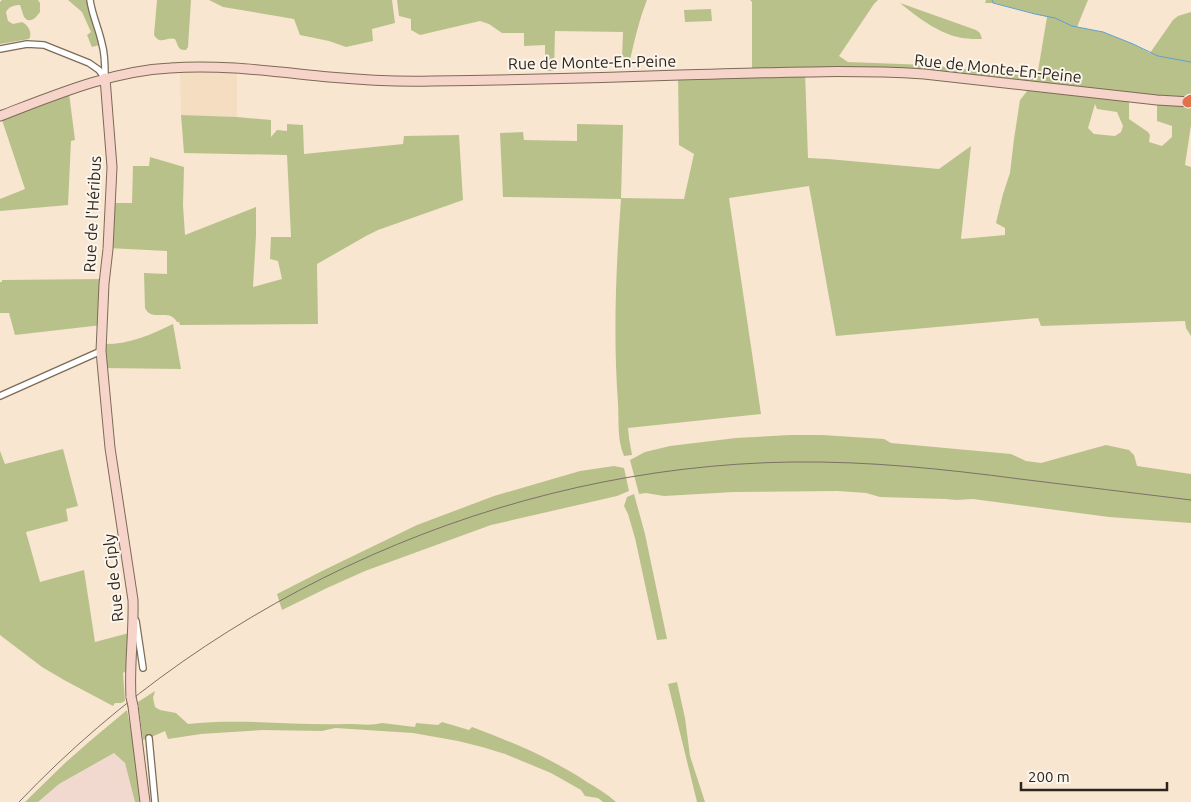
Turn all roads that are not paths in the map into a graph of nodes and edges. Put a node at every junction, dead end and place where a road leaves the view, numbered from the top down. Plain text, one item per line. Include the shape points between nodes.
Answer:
1 (90, 0) edge
2 (0, 49) edge
3 (105, 78) junction
4 (1190, 101) edge
5 (0, 116) edge
6 (101, 351) junction
7 (0, 396) edge
8 (133, 600) junction
9 (143, 668) dead end
10 (149, 738) dead end
11 (145, 802) edge
12 (155, 802) edge

1 - 3 street via 105,56
2 - 3 street via 27,44 44,45 89,63
3 - 4 main road, Rue de Monte-En-Peine via 146,70 201,67 384,81 867,72 924,74
3 - 5 main road, Rue de Monte-En-Peine
3 - 6 main road, Rue de l'Héribus via 112,168
6 - 7 street
6 - 8 main road, Rue de Ciply via 110,448
8 - 9 street
8 - 11 main road, Rue de Ciply via 130,674
10 - 12 street

